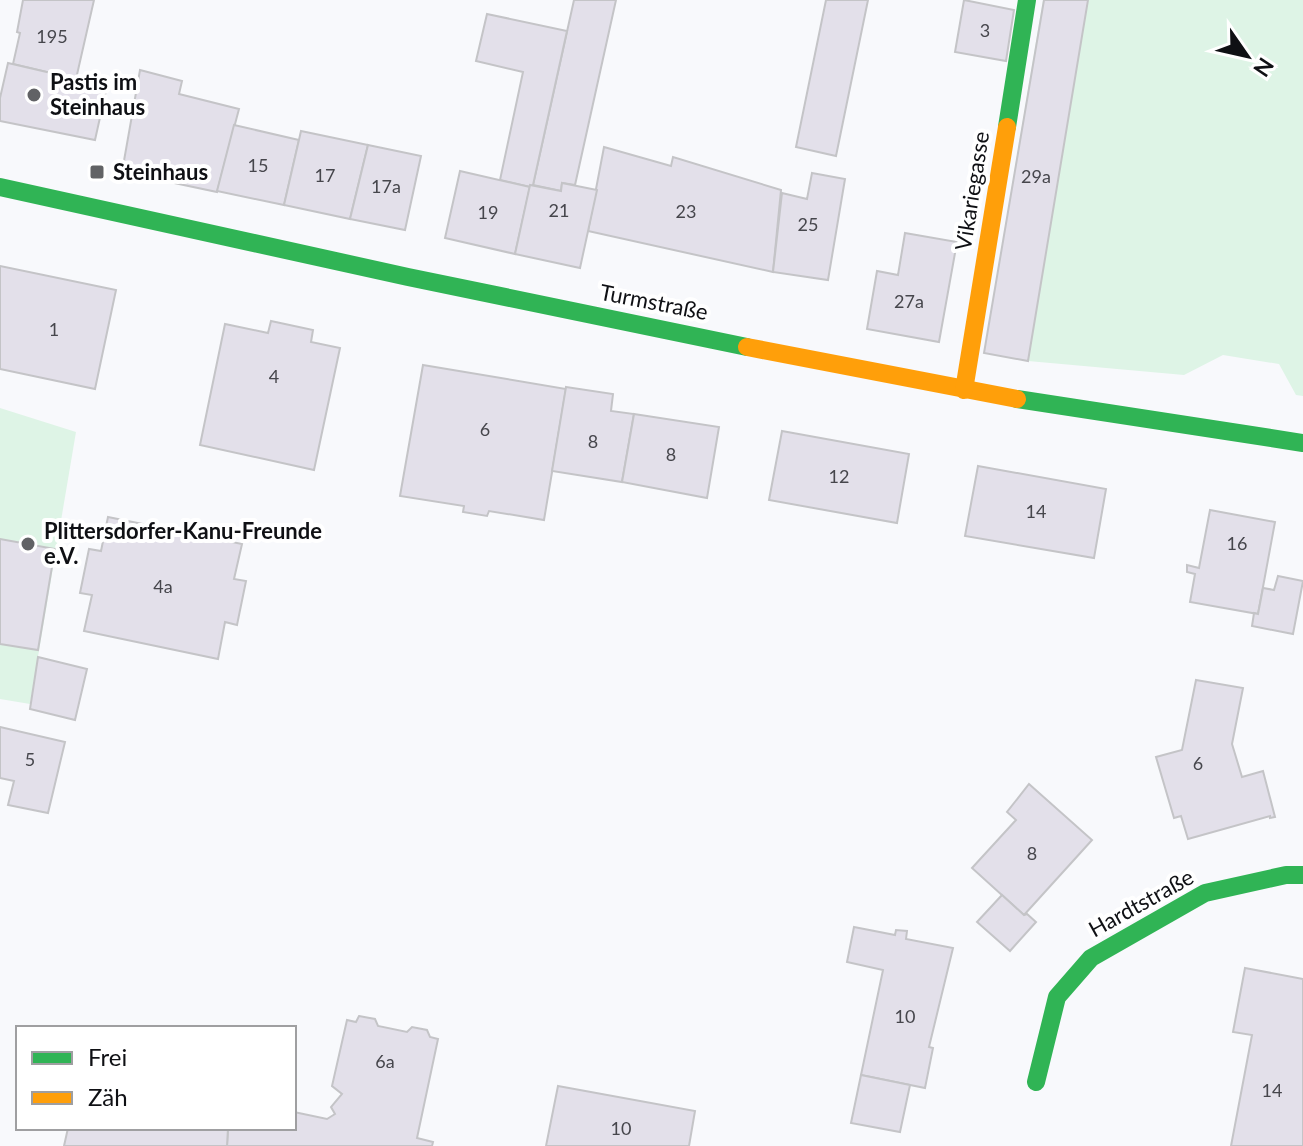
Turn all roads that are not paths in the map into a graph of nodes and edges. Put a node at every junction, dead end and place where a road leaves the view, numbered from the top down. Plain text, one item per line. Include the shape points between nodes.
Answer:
1 (1027, 0) edge
2 (0, 187) edge
3 (964, 390) junction
4 (1303, 443) edge
5 (1303, 875) edge
6 (1036, 1082) dead end

1 - 3 street, Vikariegasse
2 - 3 street, Turmstraße
3 - 4 street, Turmstraße
5 - 6 street, Hardtstraße via 1205,893 1091,958 1057,997

